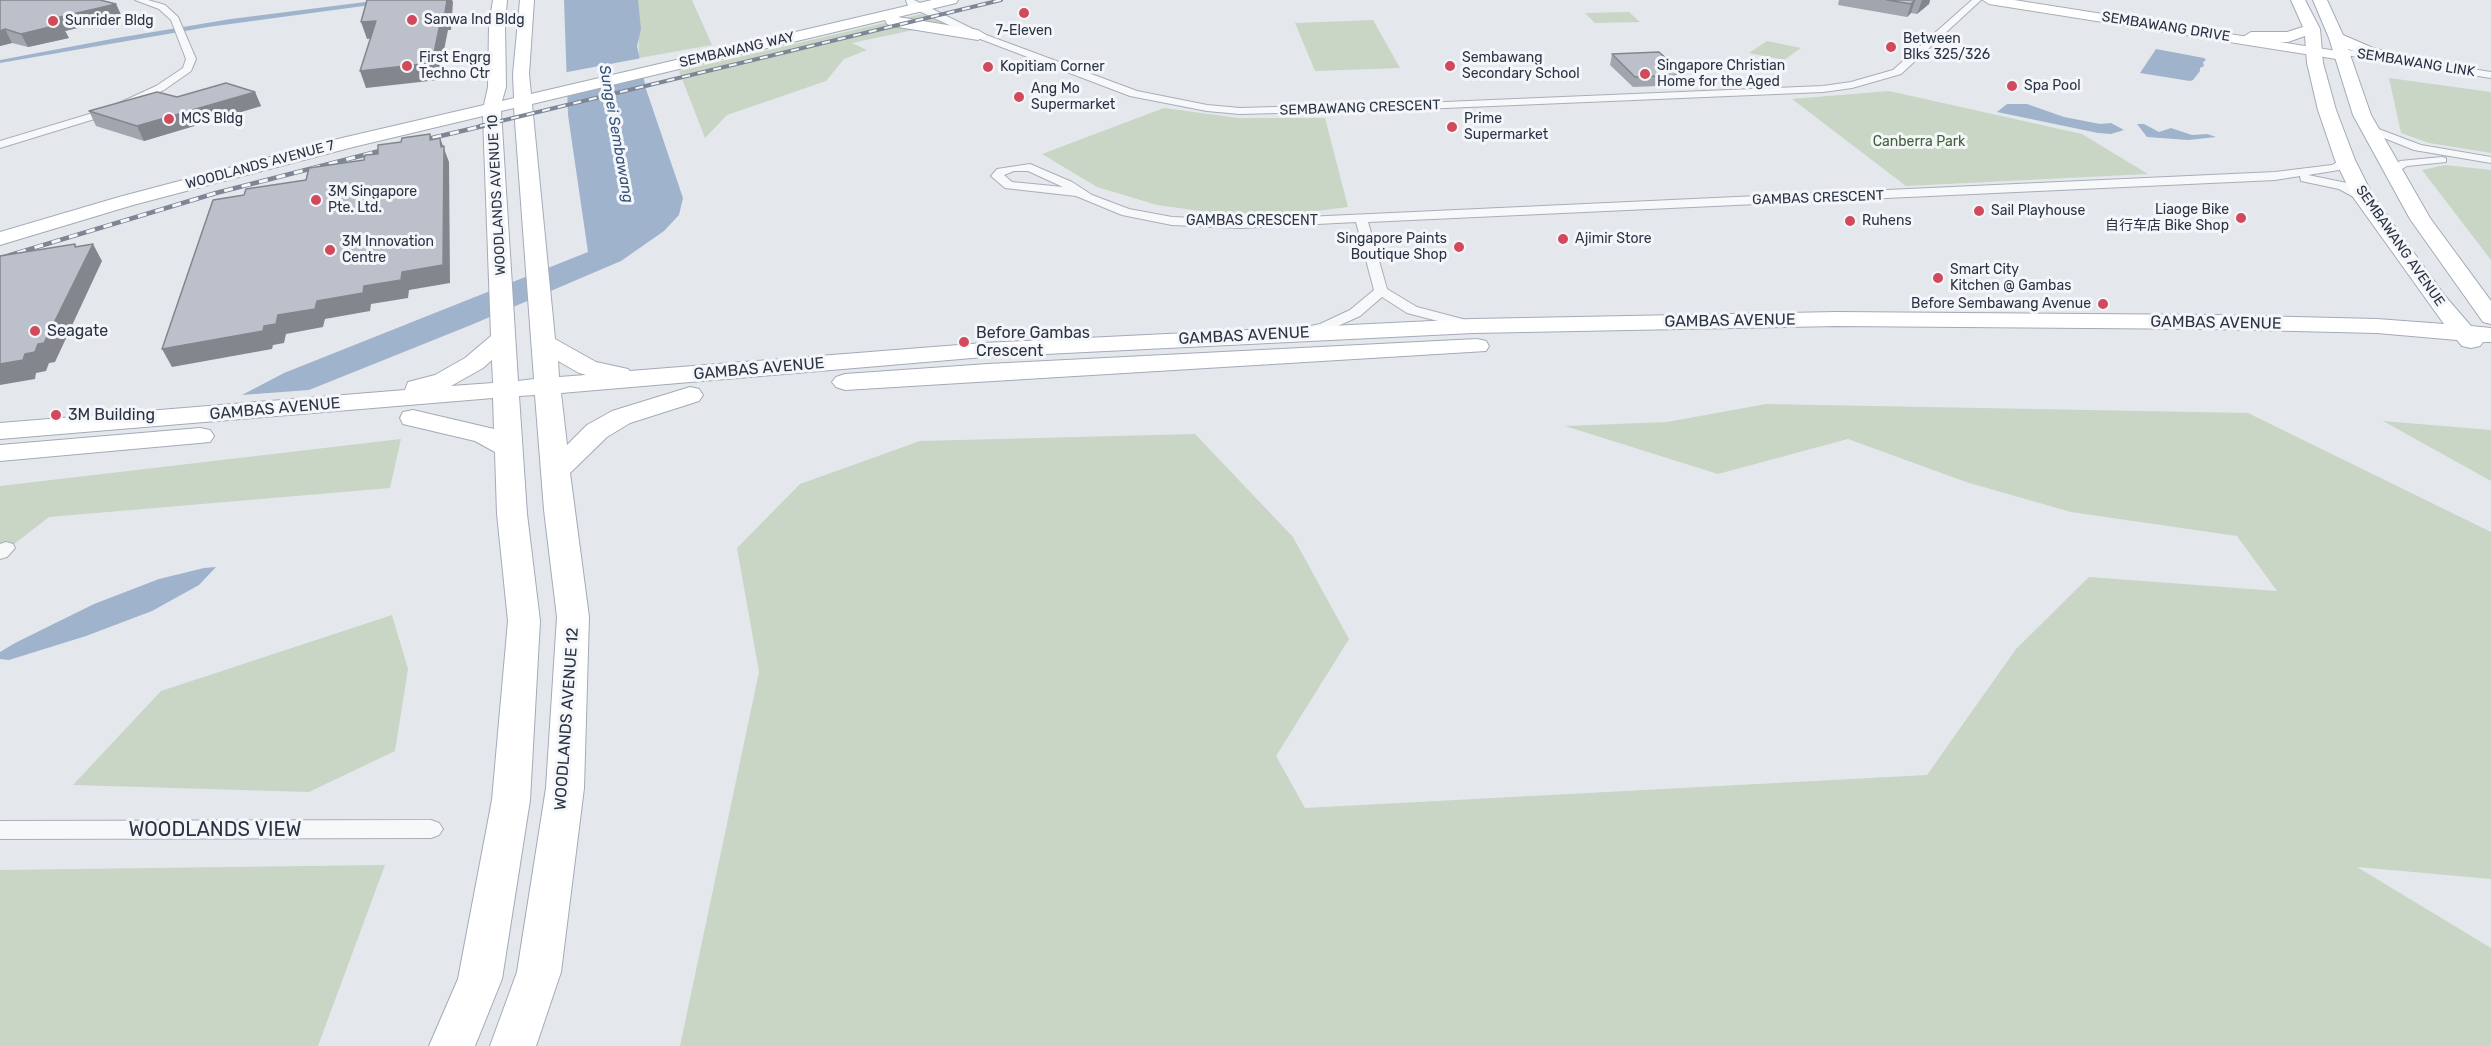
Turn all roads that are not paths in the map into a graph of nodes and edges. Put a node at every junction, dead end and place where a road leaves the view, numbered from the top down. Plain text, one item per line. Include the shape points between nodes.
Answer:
1 (138, 0) edge
2 (500, 0) edge
3 (527, 0) edge
4 (951, 0) edge
5 (1989, 0) edge
6 (2011, 0) edge
7 (2298, 0) edge
8 (2320, 0) edge
9 (1970, 2) edge
10 (918, 3) edge
11 (2027, 6) junction
12 (863, 20) junction
13 (2312, 29) junction
14 (978, 35) junction
15 (2258, 40) junction
16 (2313, 54) junction
17 (2342, 54) junction
18 (673, 62) junction
19 (2405, 63) junction
20 (521, 75) junction
21 (2491, 77) edge
22 (582, 80) junction
23 (561, 88) junction
24 (523, 97) junction
25 (494, 98) junction
26 (408, 128) junction
27 (2368, 128) junction
28 (494, 134) junction
29 (0, 145) edge
30 (2345, 160) junction
31 (2491, 160) edge
32 (2491, 165) edge
33 (2392, 171) junction
34 (2275, 176) junction
35 (1076, 192) junction
36 (2363, 197) junction
37 (1361, 219) junction
38 (0, 229) edge
39 (0, 239) edge
40 (1381, 291) junction
41 (2482, 295) edge
42 (2437, 301) junction
43 (2491, 317) edge
44 (1473, 326) junction
45 (2377, 326) junction
46 (1733, 329) junction
47 (1616, 331) junction
48 (1296, 333) junction
49 (504, 337) junction
50 (2480, 340) edge
51 (545, 343) junction
52 (651, 379) junction
53 (690, 395) junction
54 (550, 397) junction
55 (381, 400) junction
56 (508, 400) junction
57 (413, 418) junction
58 (0, 431) edge
59 (509, 448) junction
60 (0, 453) edge
61 (555, 472) junction
62 (0, 830) edge
63 (431, 830) dead end
64 (452, 1046) edge
65 (513, 1046) edge

1 - 29 street via 162,7 175,19 191,59 188,69 177,79 110,111
2 - 25 main road, WOODLANDS AVENUE 10
3 - 20 main road, WOODLANDS AVENUE 10
4 - 10 main road, SEMBAWANG WAY
5 - 11 main road, SEMBAWANG DRIVE
6 - 15 main road, SEMBAWANG DRIVE
7 - 13 main road, SEMBAWANG AVENUE
8 - 17 main road, SEMBAWANG AVENUE
9 - 10 street, SEMBAWANG CRESCENT via 1890,66 1817,86 1240,107 1131,88
9 - 11 main road
9 - 14 street, SEMBAWANG CRESCENT via 1903,69 1852,85 1357,108 1240,111 1154,99
10 - 12 main road, SEMBAWANG WAY
10 - 14 street, SEMBAWANG CRESCENT
10 - 18 main road, SEMBAWANG WAY
11 - 15 main road, SEMBAWANG DRIVE
12 - 14 main road via 909,22
12 - 18 main road, SEMBAWANG WAY
13 - 15 main road via 2288,37
13 - 16 main road, SEMBAWANG AVENUE
15 - 16 main road via 2292,52
16 - 17 main road
16 - 30 main road, SEMBAWANG AVENUE
17 - 19 main road
17 - 19 main road via 2367,51
17 - 27 main road, SEMBAWANG AVENUE
18 - 22 main road, SEMBAWANG WAY
18 - 23 main road, SEMBAWANG WAY
19 - 21 street, SEMBAWANG LINK
20 - 22 main road via 542,80
20 - 24 main road, WOODLANDS AVENUE 10
22 - 23 main road, SEMBAWANG WAY
23 - 24 main road, SEMBAWANG WAY
24 - 25 main road, WOODLANDS AVENUE 7
24 - 51 main road, WOODLANDS AVENUE 10
25 - 26 main road, WOODLANDS AVENUE 7
25 - 28 main road, WOODLANDS AVENUE 10
25 - 38 main road, WOODLANDS AVENUE 7 via 220,166
26 - 28 main road via 481,128
26 - 39 main road, WOODLANDS AVENUE 7 via 231,172
27 - 31 street via 2418,148
27 - 33 main road, SEMBAWANG AVENUE
28 - 49 main road, WOODLANDS AVENUE 10
30 - 34 street, GAMBAS CRESCENT via 2335,168
30 - 36 main road, SEMBAWANG AVENUE
32 - 33 street via 2415,161
33 - 41 main road, SEMBAWANG AVENUE via 2427,229
34 - 36 street, GAMBAS CRESCENT via 2326,181
34 - 37 street, GAMBAS CRESCENT
35 - 35 street, GAMBAS CRESCENT via 1009,184 997,176 1001,171 1030,167
35 - 37 street, GAMBAS CRESCENT via 1159,220 1205,224
36 - 42 main road, SEMBAWANG AVENUE
37 - 40 street
40 - 44 street via 1412,310
40 - 48 street via 1355,313 1324,327
41 - 43 main road, SEMBAWANG AVENUE
42 - 45 main road via 2423,317
42 - 50 main road, SEMBAWANG AVENUE
44 - 47 main road, GAMBAS AVENUE
44 - 48 main road, GAMBAS AVENUE
45 - 46 main road, GAMBAS AVENUE via 2212,322
45 - 50 main road, GAMBAS AVENUE
46 - 47 main road, GAMBAS AVENUE
46 - 50 main road, GAMBAS AVENUE via 2113,339
47 - 53 main road, GAMBAS AVENUE
48 - 52 main road, GAMBAS AVENUE via 984,350
49 - 55 main road via 474,363 444,380
49 - 56 main road, WOODLANDS AVENUE 10
51 - 52 main road via 588,368
51 - 54 main road, WOODLANDS AVENUE 10
52 - 54 main road, GAMBAS AVENUE
53 - 54 main road, GAMBAS AVENUE
53 - 61 main road via 621,417 597,431
54 - 56 main road, GAMBAS AVENUE
54 - 61 main road, WOODLANDS AVENUE 12
55 - 56 main road, GAMBAS AVENUE
55 - 58 main road, GAMBAS AVENUE
56 - 57 main road, GAMBAS AVENUE
56 - 59 main road
57 - 59 main road via 484,435
57 - 60 main road, GAMBAS AVENUE
59 - 64 main road via 524,621 511,800 480,979
61 - 65 main road, WOODLANDS AVENUE 12 via 573,617 565,788 539,972
62 - 63 street, WOODLANDS VIEW

